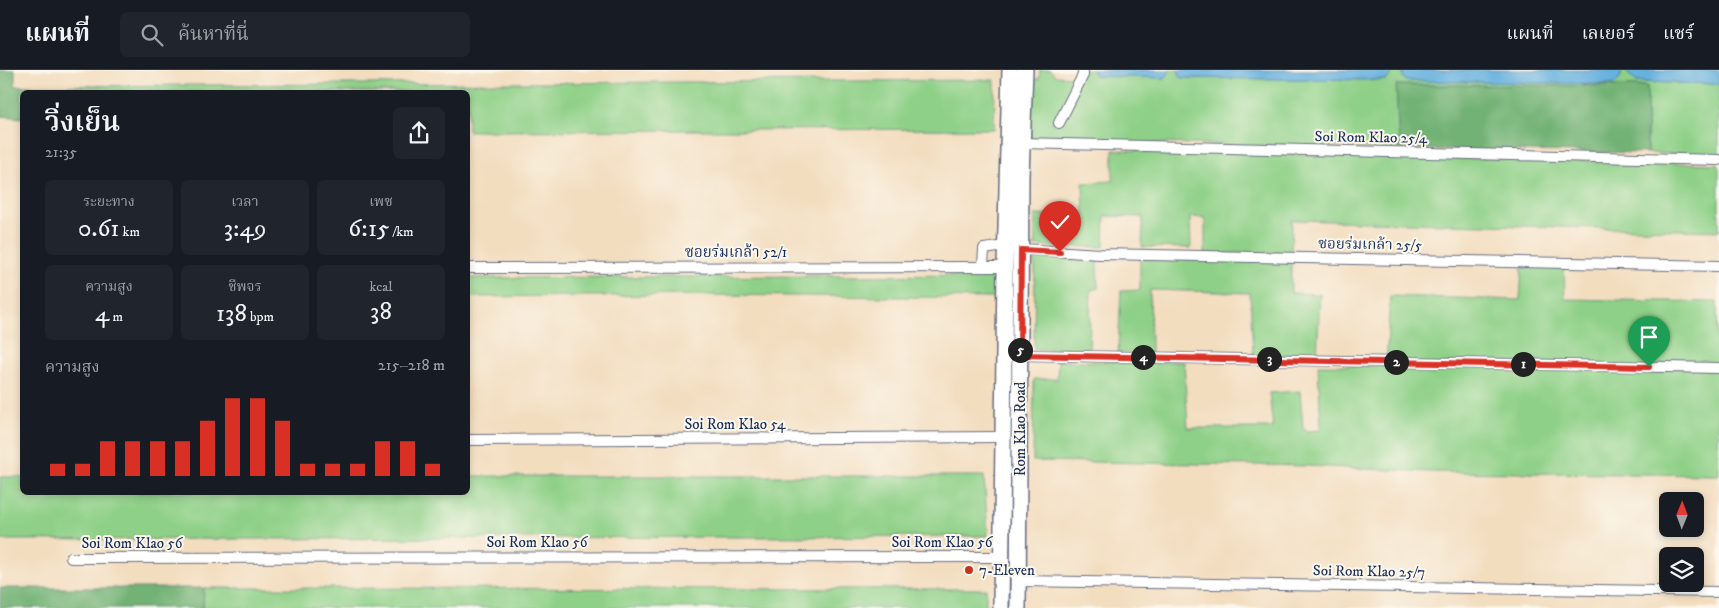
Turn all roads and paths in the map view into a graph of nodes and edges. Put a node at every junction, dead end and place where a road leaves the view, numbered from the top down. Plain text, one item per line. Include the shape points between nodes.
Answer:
1 (1010, 70) edge
2 (1025, 70) edge
3 (1083, 70) edge
4 (1059, 122) dead end
5 (1022, 143) junction
6 (1719, 160) edge
7 (1005, 246) junction
8 (1021, 250) junction
9 (983, 266) junction
10 (1719, 266) edge
11 (1005, 267) junction
12 (470, 268) edge
13 (1020, 355) junction
14 (1719, 368) edge
15 (1003, 437) junction
16 (470, 440) edge
17 (71, 558) dead end
18 (1002, 558) junction
19 (1018, 581) junction
20 (1719, 592) edge
21 (1001, 608) edge
22 (1018, 608) edge

1 - 7 main road, Rom Klao Road
2 - 5 main road, Rom Klao Road
3 - 4 street
5 - 6 street, Soi Rom Klao 25/4
5 - 8 main road, Rom Klao Road
7 - 9 street via 984,249
7 - 11 main road, Rom Klao Road
8 - 10 street, ซอยร่มเกล้า 25/5
8 - 13 main road, Rom Klao Road
9 - 11 street, ซอยร่มเกล้า 52/1
9 - 12 street, ซอยร่มเกล้า 52/1
11 - 15 main road, Rom Klao Road
13 - 14 street
13 - 19 main road, Rom Klao Road
15 - 16 street, Soi Rom Klao 54
15 - 18 main road, Rom Klao Road
17 - 18 street, Soi Rom Klao 56
18 - 21 main road, Rom Klao Road
19 - 20 street, Soi Rom Klao 25/7
19 - 22 main road, Rom Klao Road

